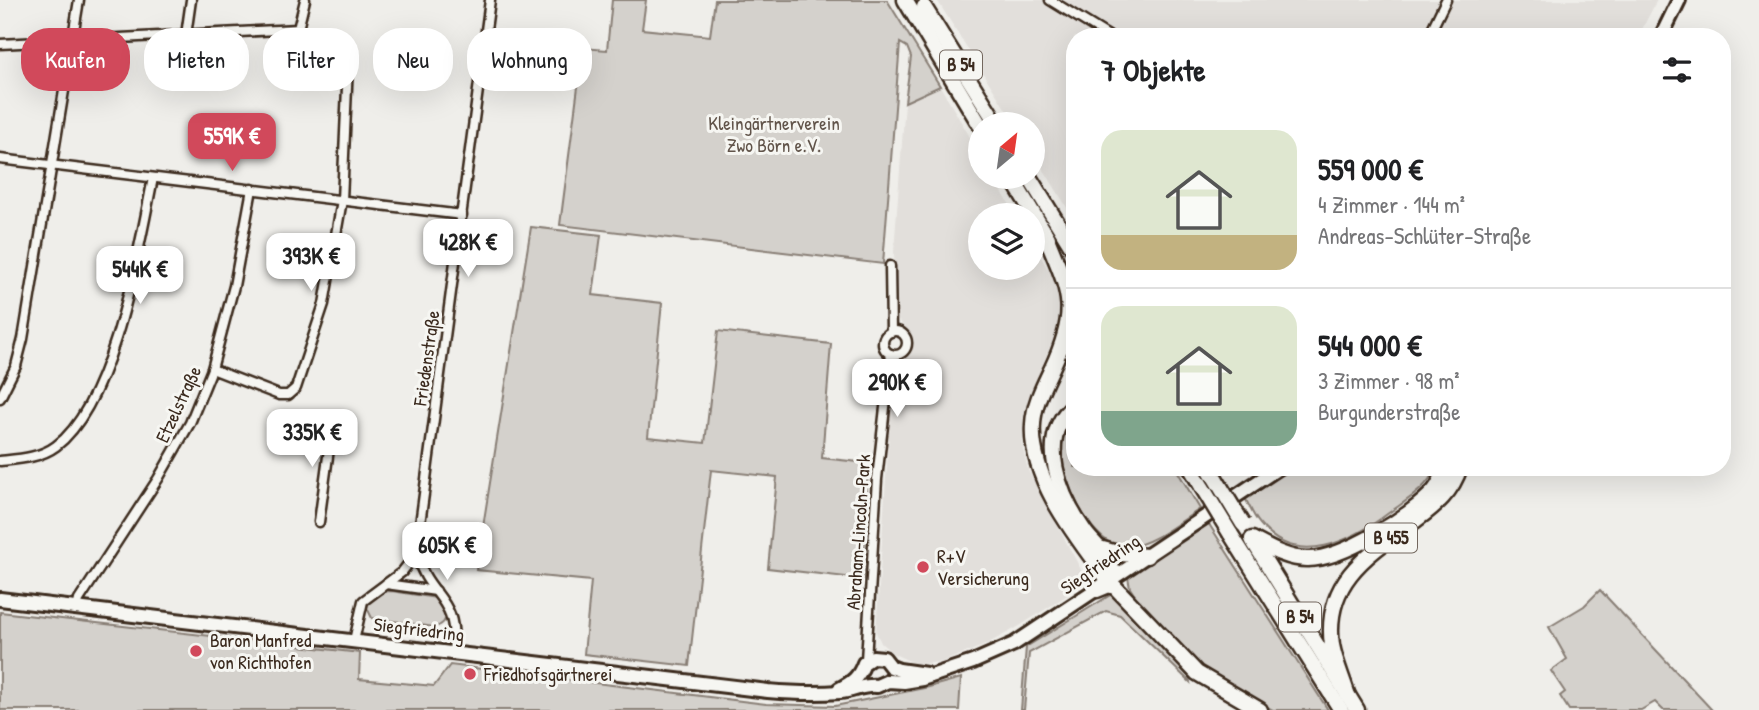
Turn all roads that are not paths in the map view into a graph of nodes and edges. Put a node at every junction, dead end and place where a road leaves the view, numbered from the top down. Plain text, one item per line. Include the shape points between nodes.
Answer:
1 (79, 0) edge
2 (191, 0) edge
3 (305, 0) edge
4 (490, 0) edge
5 (905, 0) edge
6 (1049, 0) edge
7 (1446, 0) edge
8 (1679, 0) edge
9 (922, 3) edge
10 (74, 28) edge
11 (187, 28) edge
12 (298, 28) edge
13 (1095, 28) edge
14 (1432, 28) edge
15 (1665, 28) edge
16 (21, 43) edge
17 (0, 44) edge
18 (64, 91) edge
19 (346, 91) edge
20 (972, 112) edge
21 (990, 112) edge
22 (0, 159) edge
23 (52, 165) junction
24 (153, 178) junction
25 (1036, 189) edge
26 (252, 190) junction
27 (342, 200) junction
28 (462, 215) junction
29 (1045, 233) edge
30 (1045, 233) edge
31 (1066, 237) edge
32 (890, 266) dead end
33 (1066, 268) edge
34 (1066, 288) edge
35 (1066, 330) edge
36 (891, 332) junction
37 (891, 354) junction
38 (212, 369) junction
39 (0, 398) edge
40 (1066, 415) edge
41 (333, 420) dead end
42 (0, 461) edge
43 (1195, 476) edge
44 (1214, 476) edge
45 (1267, 476) edge
46 (1443, 476) edge
47 (1457, 476) edge
48 (319, 522) dead end
49 (1252, 539) junction
50 (1099, 548) junction
51 (416, 554) junction
52 (1147, 556) junction
53 (1110, 581) junction
54 (386, 584) junction
55 (1097, 590) junction
56 (436, 591) junction
57 (0, 599) edge
58 (76, 608) junction
59 (868, 628) junction
60 (354, 641) junction
61 (453, 653) junction
62 (880, 657) junction
63 (891, 667) junction
64 (866, 672) junction
65 (933, 674) junction
66 (888, 681) junction
67 (1348, 696) junction
68 (1260, 710) edge
69 (1341, 710) edge
70 (1357, 710) edge

1 - 10 street
2 - 11 street
3 - 12 street
4 - 28 street, Friedenstraße
5 - 20 highway, B 54
6 - 13 street
7 - 14 street
8 - 15 main road
9 - 21 highway, B 54
16 - 17 street
18 - 23 street
19 - 27 street
22 - 23 street
23 - 24 street
23 - 39 street via 23,339
24 - 26 street
24 - 42 street via 116,340 81,420 55,448 38,456
25 - 31 highway
26 - 27 street
26 - 38 street, Etzelstraße
27 - 28 street
27 - 38 street via 324,304 293,393 279,395
28 - 51 street, Friedenstraße
29 - 33 highway
30 - 34 highway
32 - 36 street, Abraham-Lincoln-Park
35 - 53 highway via 1038,399 1033,441 1056,505
36 - 37 street, Abraham-Lincoln-Park via 883,341
36 - 37 street, Abraham-Lincoln-Park via 902,333 908,343 902,353
37 - 59 street, Abraham-Lincoln-Park
38 - 58 street, Etzelstraße via 184,434
40 - 50 highway via 1055,437 1059,484 1078,522
41 - 48 street
43 - 69 highway, bridge
44 - 49 highway, B 54, bridge
45 - 52 main road, Siegfriedring
46 - 49 highway via 1418,505 1336,554 1294,558
47 - 67 highway, B 455 via 1444,497 1354,568 1338,594 1332,648
49 - 67 highway, B 54
50 - 52 highway
50 - 53 highway via 1112,568
51 - 54 street
51 - 56 street
52 - 53 main road, Siegfriedring
53 - 55 main road, Siegfriedring
54 - 56 street
54 - 60 street via 363,601
55 - 65 main road, Siegfriedring via 1014,644
55 - 68 highway via 1115,587 1197,673
56 - 61 street via 453,618
57 - 58 main road, Siegfriedring
58 - 60 main road, Siegfriedring
59 - 62 street, Abraham-Lincoln-Park
59 - 64 street, Abraham-Lincoln-Park
60 - 61 main road, Siegfriedring
61 - 64 main road, Siegfriedring via 768,691 852,690
62 - 63 main road
62 - 64 main road, Siegfriedring
63 - 65 main road, Siegfriedring
63 - 66 main road
64 - 66 main road, Siegfriedring via 877,686
65 - 66 main road, Siegfriedring via 911,682
67 - 70 highway, B 455

